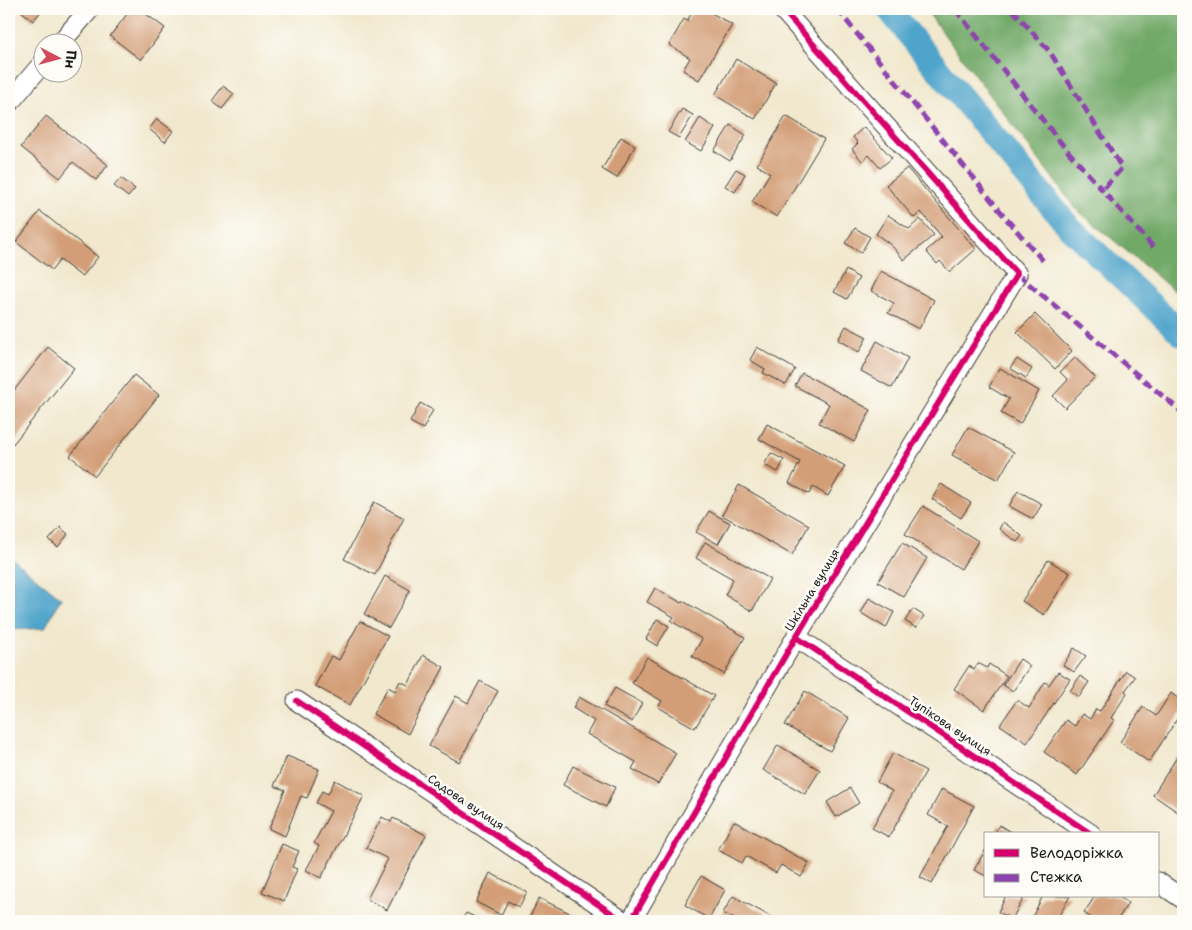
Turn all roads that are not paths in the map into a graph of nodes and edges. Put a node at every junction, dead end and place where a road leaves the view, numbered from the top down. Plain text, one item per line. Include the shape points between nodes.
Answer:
1 (90, 9) edge
2 (782, 9) edge
3 (70, 32) edge
4 (32, 76) edge
5 (9, 103) edge
6 (796, 637) junction
7 (296, 700) dead end
8 (1088, 832) edge
9 (1160, 883) edge
10 (1183, 900) edge
11 (623, 921) edge
12 (631, 921) edge

1 - 3 street
2 - 6 street, Шкільна вулиця via 1018,274
4 - 5 street
6 - 8 street, Тупікова вулиця
6 - 12 street, Шкільна вулиця
7 - 11 street, Садова вулиця
9 - 10 street

